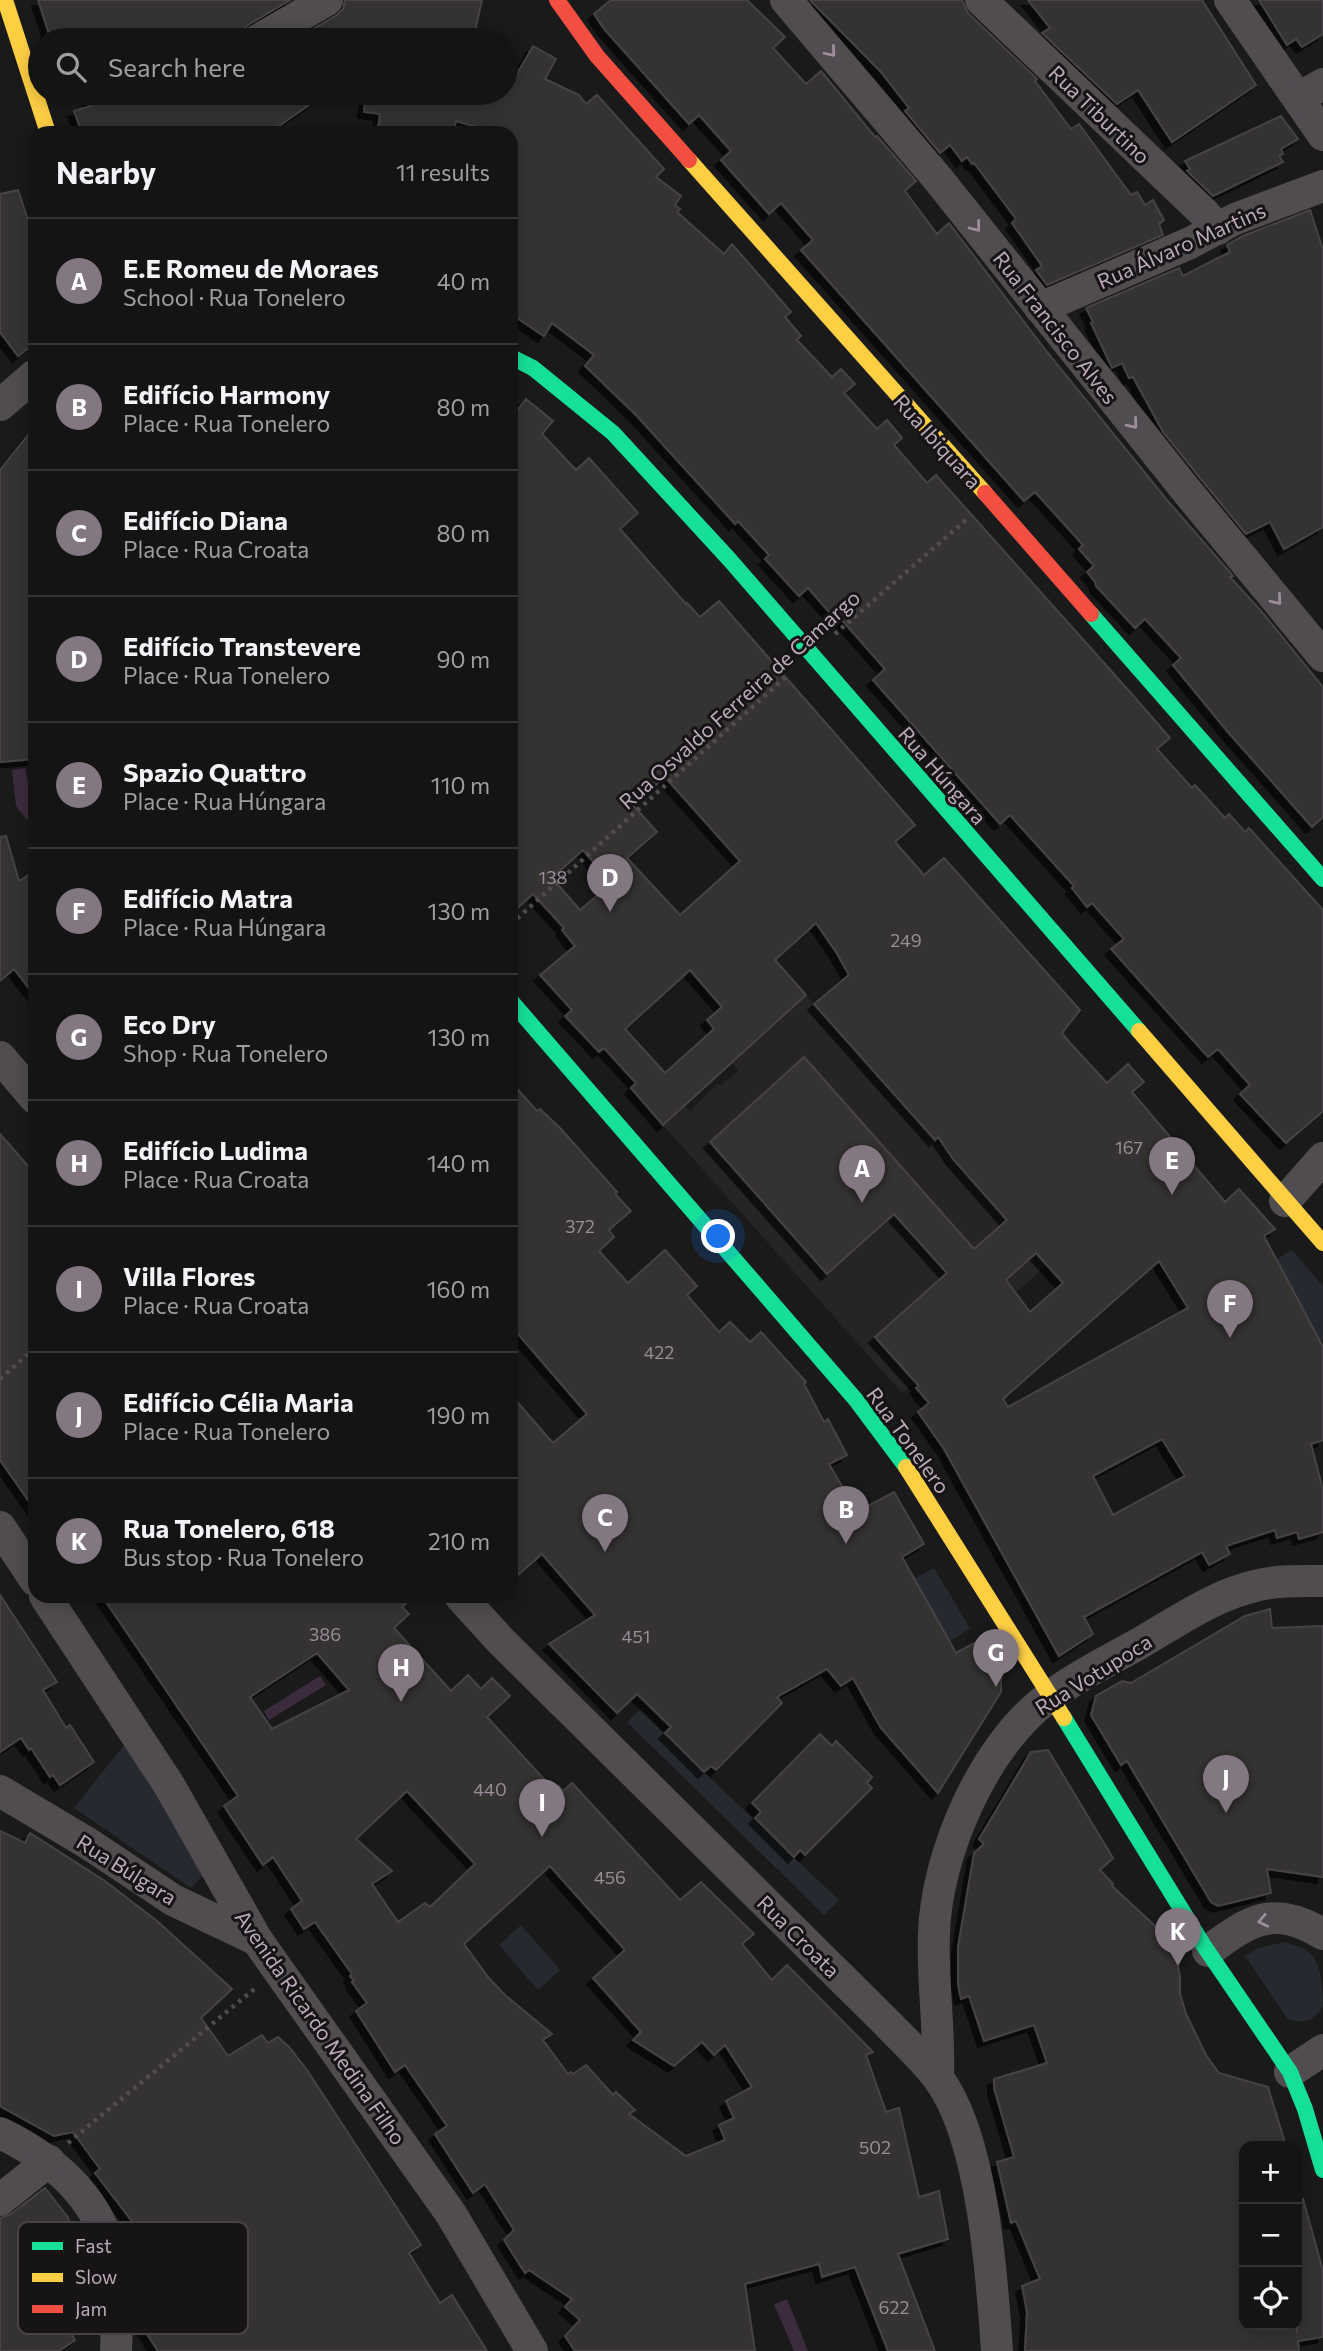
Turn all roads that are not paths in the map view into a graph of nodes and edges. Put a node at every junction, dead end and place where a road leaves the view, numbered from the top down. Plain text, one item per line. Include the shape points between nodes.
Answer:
1 (5, 0) edge
2 (327, 0) edge
3 (556, 0) edge
4 (786, 0) edge
5 (981, 0) edge
6 (1230, 0) edge
7 (279, 28) edge
8 (28, 71) edge
9 (1311, 91) edge
10 (39, 105) edge
11 (46, 126) edge
12 (1323, 135) edge
13 (1323, 186) edge
14 (1218, 229) junction
15 (1040, 308) junction
16 (518, 360) edge
17 (28, 381) edge
18 (0, 405) edge
19 (1323, 656) edge
20 (1323, 879) edge
21 (518, 1009) edge
22 (0, 1057) edge
23 (28, 1090) edge
24 (1323, 1158) edge
25 (1285, 1201) junction
26 (1323, 1243) edge
27 (0, 1527) edge
28 (28, 1569) edge
29 (1323, 1581) edge
30 (51, 1603) edge
31 (466, 1603) edge
32 (1049, 1697) junction
33 (0, 1791) edge
34 (1323, 1934) edge
35 (257, 1940) junction
36 (1208, 1951) junction
37 (1323, 2050) edge
38 (1290, 2072) junction
39 (938, 2077) junction
40 (0, 2133) edge
41 (49, 2161) junction
42 (1323, 2170) edge
43 (0, 2200) edge
44 (99, 2222) edge
45 (532, 2351) edge
46 (997, 2351) edge

1 - 8 street
2 - 7 street
3 - 20 street, Rua Ibiquara via 597,56
4 -> 15 street, Rua Francisco Alves via 939,179
5 - 14 street, Rua Tiburtino
6 - 9 street
9 - 12 street
10 - 11 street
13 - 14 street, Rua Álvaro Martins
14 - 15 street, Rua Álvaro Martins
15 -> 19 street, Rua Francisco Alves
16 - 25 street, Rua Húngara via 613,433 729,559
17 - 18 street
21 - 32 street, Rua Tonelero via 856,1400 905,1466
22 - 23 street
24 - 25 street
25 - 26 street, Rua Húngara
27 - 28 street
29 - 32 street, Rua Votupoca via 1258,1585 1215,1600
30 - 35 street, Avenida Ricardo Medina Filho via 169,1785
31 - 39 street, Rua Croata
32 - 36 street, Rua Tonelero
32 - 39 street, Rua Votupoca via 1002,1744 961,1820 947,1859 934,1932
33 - 35 street, Rua Búlgara via 173,1900
34 -> 36 street via 1282,1917 1258,1920
35 - 45 street, Avenida Ricardo Medina Filho via 451,2214
36 - 38 street, Rua Tonelero
37 - 38 street
38 - 42 street
39 - 46 street, Rua Croata via 958,2116 981,2204
40 - 41 street
41 - 43 street
41 - 44 street via 84,2197

